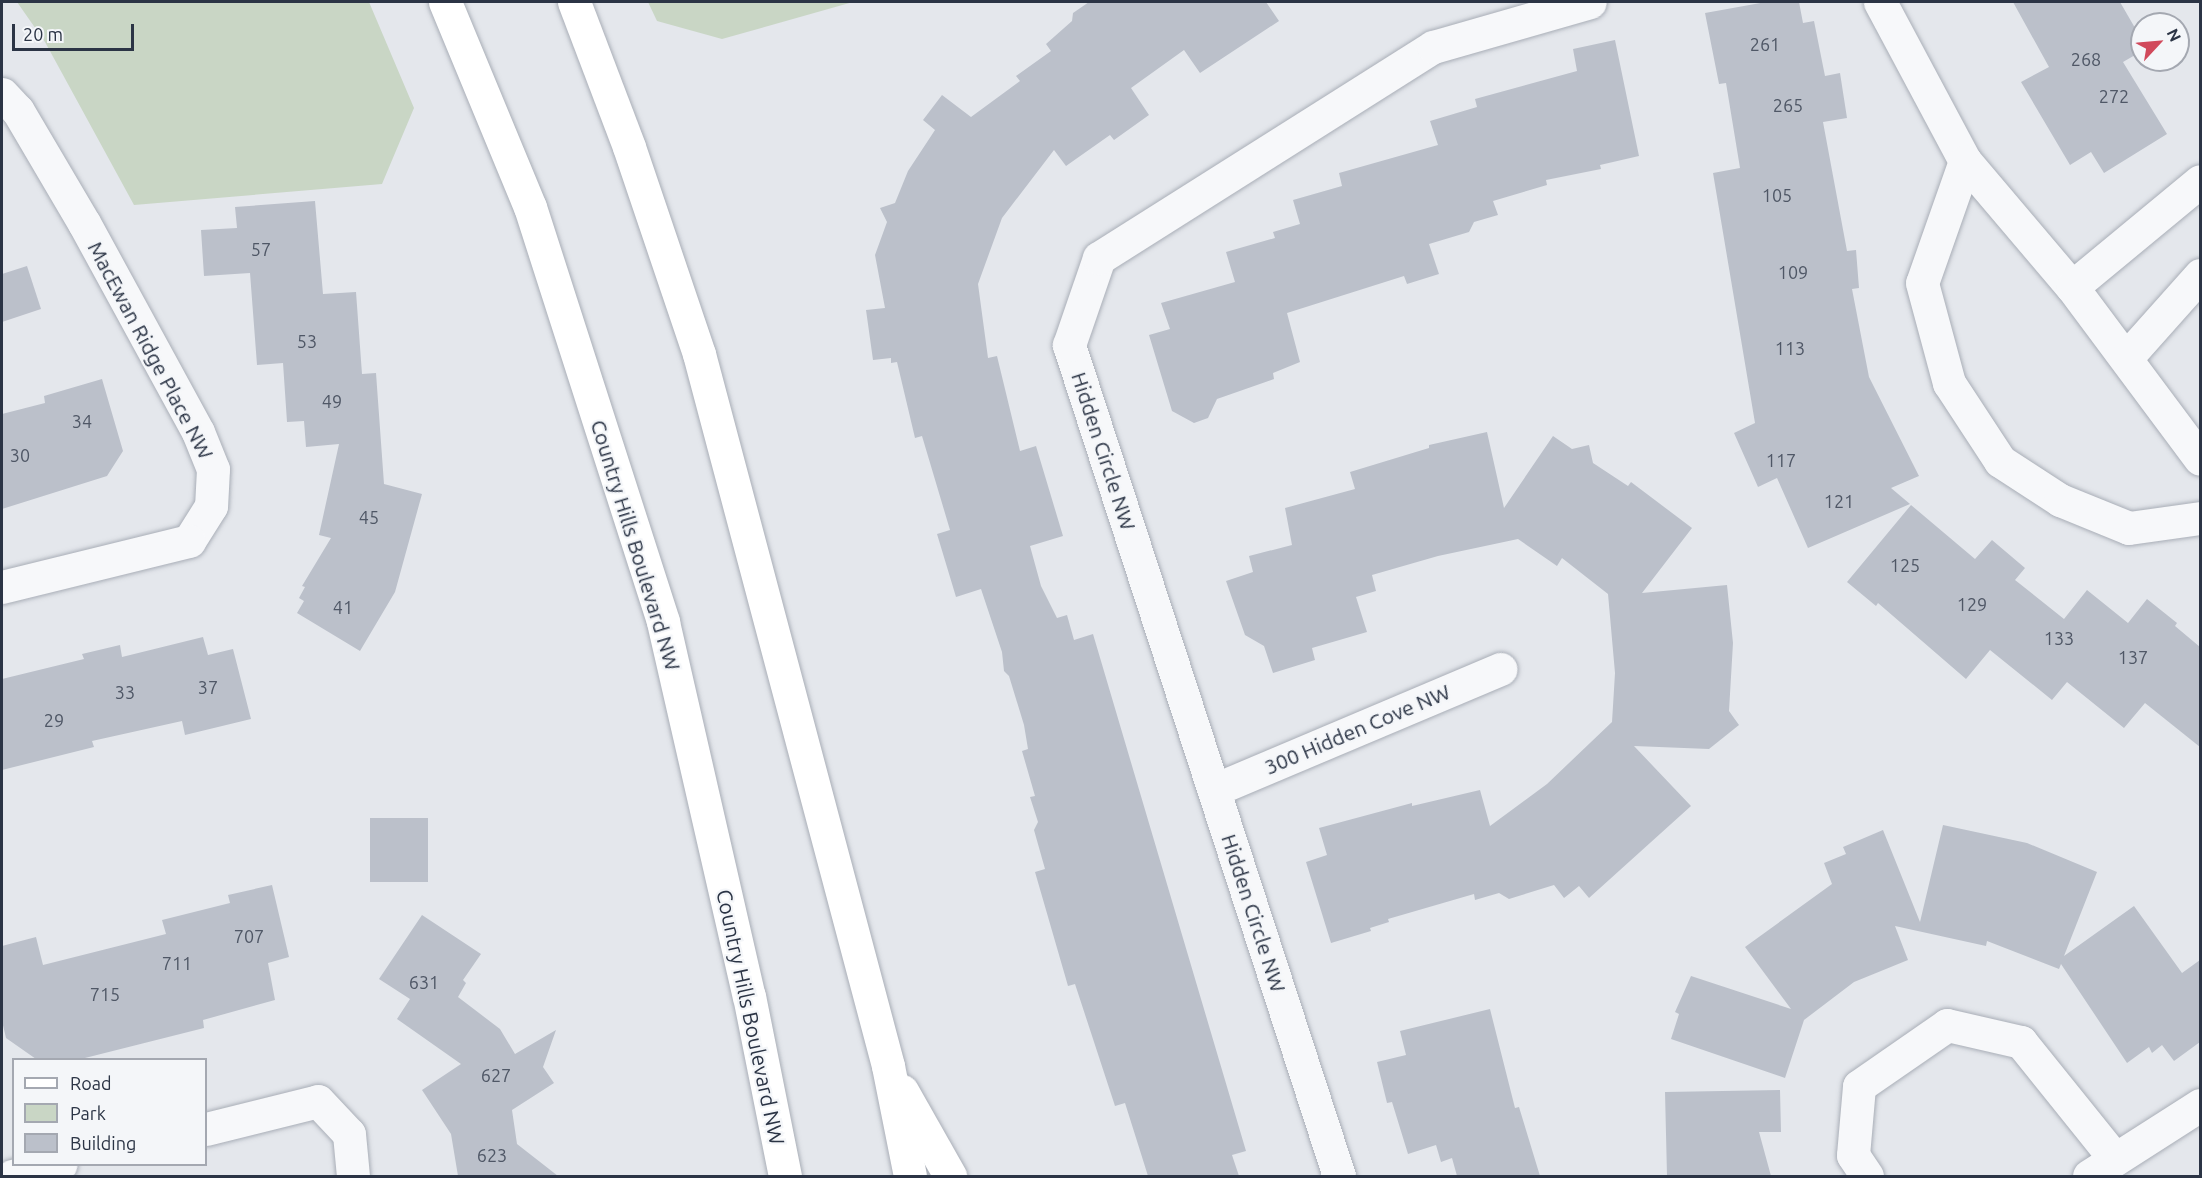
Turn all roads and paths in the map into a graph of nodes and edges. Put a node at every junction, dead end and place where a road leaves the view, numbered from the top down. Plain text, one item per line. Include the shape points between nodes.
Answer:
1 (446, 2) edge
2 (574, 2) edge
3 (1590, 2) edge
4 (1880, 2) edge
5 (2, 94) edge
6 (1965, 161) junction
7 (2200, 182) edge
8 (2200, 275) edge
9 (2072, 287) junction
10 (2127, 357) junction
11 (2200, 459) edge
12 (2200, 518) edge
13 (2, 587) edge
14 (1500, 669) dead end
15 (1214, 790) junction
16 (888, 1066) junction
17 (2200, 1105) edge
18 (207, 1129) edge
19 (53, 1166) edge
20 (2102, 1168) edge
21 (12, 1176) edge
22 (353, 1176) edge
23 (785, 1176) edge
24 (910, 1176) edge
25 (950, 1176) edge
26 (1339, 1176) edge
27 (1866, 1176) edge

1 - 23 main road, Country Hills Boulevard NW via 530,207 663,622 749,996
2 - 16 main road via 630,147 699,354
3 - 15 street, Hidden Circle NW via 1433,47 1099,258 1069,345
4 - 6 street
5 - 13 street, MacEwan Ridge Place NW via 18,111 84,223 198,432 213,469 211,506 189,541
6 - 9 street
6 - 12 street via 1922,283 1949,383 2000,461 2060,500 2129,528
7 - 9 street
8 - 10 street
9 - 10 street
10 - 11 street
14 - 15 street, 300 Hidden Cove NW
15 - 26 street, Hidden Circle NW
16 - 24 main road
16 - 25 main road
17 - 20 street
18 - 22 street via 318,1101 349,1134
19 - 21 street
20 - 27 street via 2021,1042 1947,1025 1859,1086 1853,1155

